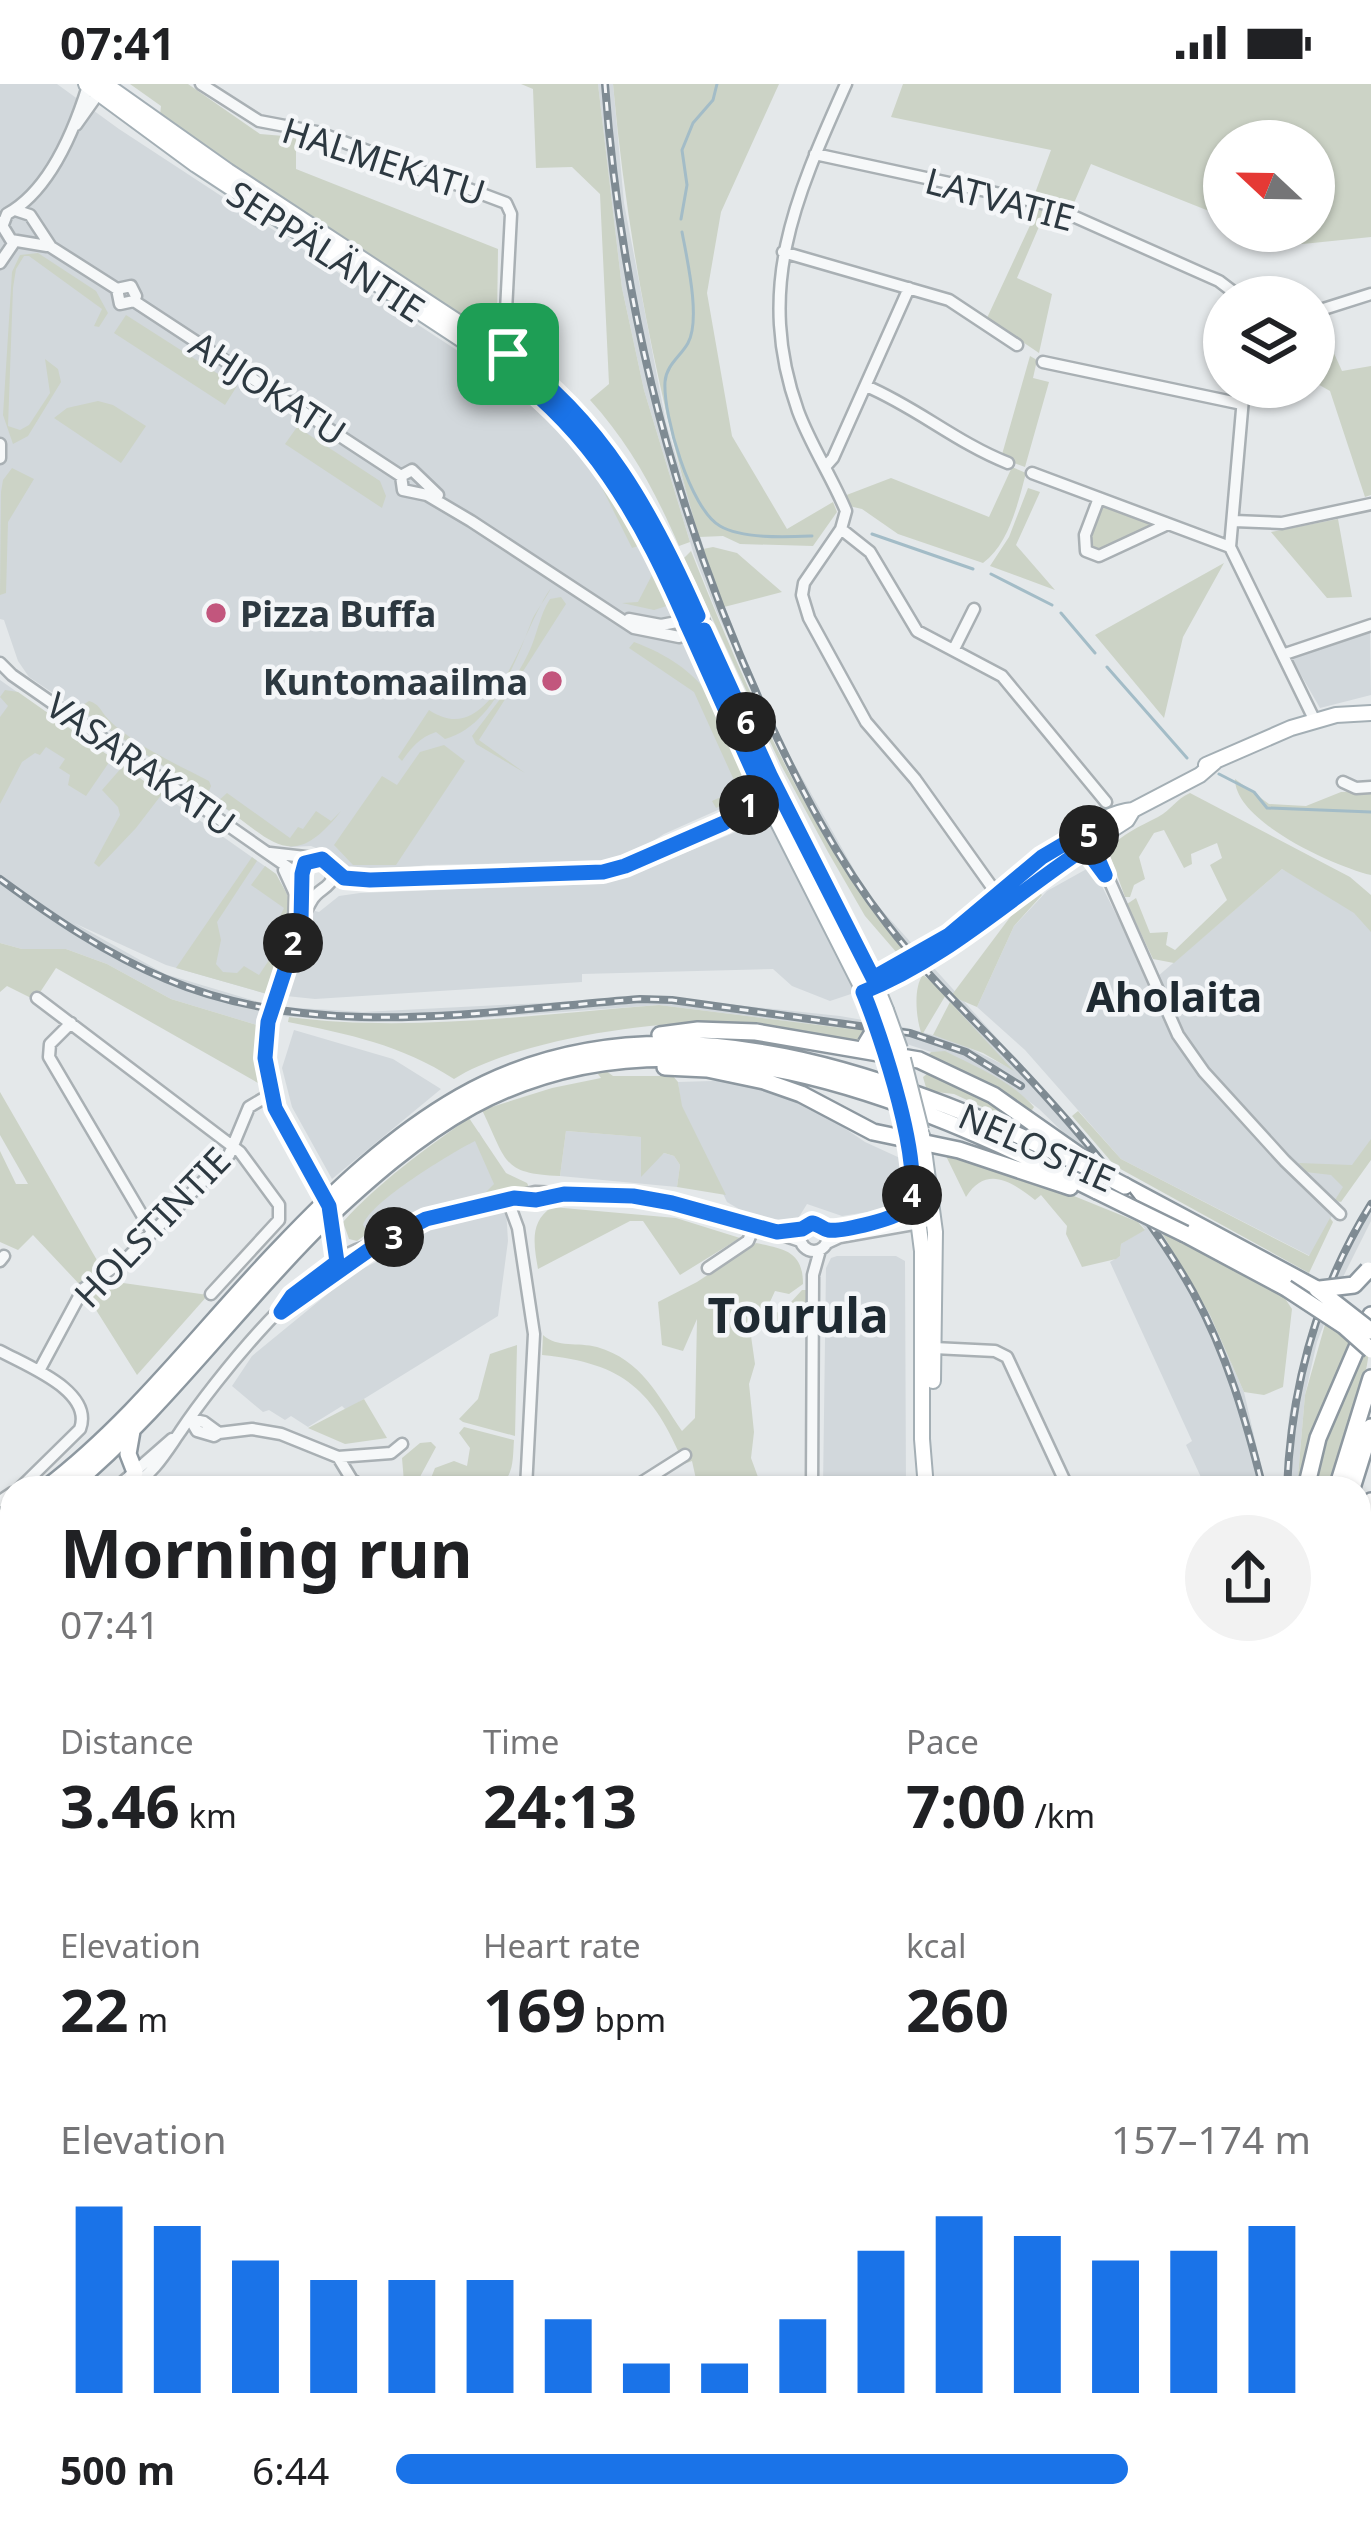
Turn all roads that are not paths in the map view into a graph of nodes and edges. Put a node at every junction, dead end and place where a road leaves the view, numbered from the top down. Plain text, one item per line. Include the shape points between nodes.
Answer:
1 (201, 84) edge
2 (846, 84) edge
3 (95, 86) edge
4 (815, 154) junction
5 (46, 176) junction
6 (9, 209) edge
7 (33, 221) junction
8 (2, 227) edge
9 (17, 241) junction
10 (51, 247) junction
11 (783, 252) junction
12 (0, 253) edge
13 (0, 263) edge
14 (1209, 276) edge
15 (909, 288) junction
16 (1371, 294) edge
17 (1335, 305) edge
18 (1017, 345) dead end
19 (483, 347) junction
20 (1043, 362) dead end
21 (469, 368) dead end
22 (866, 386) junction
23 (1203, 396) edge
24 (1242, 408) edge
25 (0, 444) edge
26 (0, 458) edge
27 (1008, 463) dead end
28 (825, 466) junction
29 (1032, 473) dead end
30 (1099, 498) junction
31 (1371, 504) edge
32 (1234, 520) junction
33 (1168, 524) junction
34 (842, 529) junction
35 (1230, 547) junction
36 (974, 609) dead end
37 (1371, 625) edge
38 (695, 626) junction
39 (954, 649) junction
40 (1285, 654) junction
41 (4, 670) edge
42 (1365, 714) edge
43 (1315, 722) junction
44 (1343, 782) dead end
45 (1371, 787) edge
46 (774, 799) junction
47 (1106, 802) dead end
48 (1085, 839) junction
49 (270, 854) junction
50 (312, 859) junction
51 (333, 869) junction
52 (302, 879) junction
53 (370, 880) junction
54 (324, 889) junction
55 (1001, 900) junction
56 (301, 921) junction
57 (292, 944) junction
58 (868, 989) junction
59 (37, 998) dead end
60 (71, 1023) junction
61 (877, 1026) joint
62 (635, 1045) junction
63 (877, 1053) junction
64 (616, 1062) junction
65 (271, 1094) junction
66 (914, 1133) junction
67 (234, 1147) junction
68 (1098, 1182) junction
69 (913, 1190) junction
70 (517, 1198) junction
71 (1340, 1214) dead end
72 (897, 1217) junction
73 (934, 1219) junction
74 (918, 1221) junction
75 (754, 1227) junction
76 (152, 1232) junction
77 (814, 1240) junction
78 (343, 1262) junction
79 (1369, 1267) edge
80 (708, 1268) dead end
81 (1288, 1281) junction
82 (1317, 1289) junction
83 (211, 1294) dead end
84 (1371, 1315) edge
85 (1371, 1331) edge
86 (934, 1348) junction
87 (1371, 1350) edge
88 (0, 1351) edge
89 (40, 1369) junction
90 (1371, 1378) edge
91 (190, 1419) junction
92 (1371, 1427) edge
93 (132, 1430) junction
94 (402, 1444) dead end
95 (685, 1455) dead end
96 (338, 1457) junction
97 (32, 1476) edge
98 (60, 1476) edge
99 (82, 1476) edge
100 (127, 1476) edge
101 (138, 1476) edge
102 (350, 1476) edge
103 (527, 1476) edge
104 (652, 1476) edge
105 (812, 1476) edge
106 (928, 1476) edge
107 (930, 1476) edge
108 (1062, 1476) edge
109 (1309, 1476) edge
110 (1341, 1476) edge
111 (1356, 1476) edge

1 - 19 street, HALMEKATU via 259,121 317,132 506,203 506,311
2 - 4 street
3 - 5 street
3 - 19 main road, SEPPÄLÄNTIE
4 - 11 street
4 - 14 street, LATVATIE via 1046,204
5 - 6 street via 24,205
5 - 7 street
6 - 7 street
6 - 8 street
7 - 9 street via 29,237
7 - 10 street
8 - 9 street
8 - 12 street
9 - 10 street
9 - 13 street
10 - 38 street, AHJOKATU via 117,290 131,286 134,302 401,476 412,470 418,486 620,617 653,634
11 - 15 street
11 - 28 street via 786,368
15 - 18 street via 970,310
15 - 22 street
16 - 17 street
19 - 21 street
19 - 38 main road, SEPPÄLÄNTIE via 542,380 596,434 636,490
20 - 23 street
22 - 27 street
22 - 28 street
24 - 32 street
25 - 26 street
28 - 34 street via 846,511
29 - 30 street
30 - 33 street
30 - 33 street via 1084,535 1091,554
31 - 32 street via 1282,523
32 - 35 street
33 - 35 street
34 - 39 street via 871,552 916,632
34 - 55 street via 804,583 809,617 866,722
35 - 40 street
36 - 39 street
37 - 40 street
38 - 46 main road, SEPPÄLÄNTIE
39 - 47 street via 1002,676
40 - 43 street
41 - 49 street, VASARAKATU
42 - 43 main road
43 - 48 main road via 1201,766 1127,820
44 - 45 street
46 - 53 street via 603,872
46 - 58 main road, SEPPÄLÄNTIE
48 - 55 main road
48 - 71 street via 1178,1036
49 - 50 street, VASARAKATU
49 - 52 street, VASARAKATU
49 - 57 street via 295,894
50 - 51 street
50 - 52 street
51 - 53 street
51 - 54 street
52 - 54 street
52 - 56 street
53 - 54 street
54 - 56 street
55 - 58 main road, bridge
56 - 57 street
57 - 65 street via 266,1033
58 - 61 main road
58 - 63 main road, bridge via 886,1010
59 - 60 street
60 - 67 street
60 - 76 street via 50,1044 49,1057
61 - 63 highway, bridge
62 - 63 highway via 719,1030
62 - 68 highway, NELOSTIE via 722,1045 811,1063 962,1112 1060,1155
62 - 98 highway, NELOSTIE via 544,1061 422,1120 339,1189 127,1416
63 - 66 main road, bridge
63 - 68 highway via 954,1074 1033,1121
64 - 66 highway via 764,1081 873,1132
64 - 68 highway, NELOSTIE via 715,1058 808,1076
64 - 93 highway, NELOSTIE via 546,1075 474,1105 389,1162 290,1256
65 - 67 street, HOLSTINTIE via 249,1107
65 - 78 street, bridge via 329,1206
66 - 68 highway via 1069,1186
66 - 69 main road
66 - 73 main road
67 - 76 street, HOLSTINTIE
67 - 83 street via 281,1216
68 - 81 highway, NELOSTIE, bridge
68 - 81 highway, NELOSTIE, bridge via 1162,1205
69 - 72 street
69 - 74 main road
70 - 75 street via 633,1196 705,1208
70 - 78 street via 438,1217
70 - 103 street via 534,1334
72 - 74 street
72 - 77 street
73 - 74 street
73 - 86 main road
74 - 77 street
74 - 106 main road
75 - 77 street
75 - 80 street
76 - 89 street, HOLSTINTIE via 83,1289
77 - 105 street
78 - 91 street via 292,1296
79 - 82 highway, bridge via 1354,1285
81 - 82 highway, NELOSTIE
81 - 87 highway, NELOSTIE, bridge
82 - 85 highway, NELOSTIE, bridge
84 - 109 highway
86 - 107 main road
86 - 108 street via 1006,1357
88 - 89 street
89 - 97 street via 84,1416
90 - 110 highway
91 - 96 street via 219,1433 281,1434
91 - 101 street via 162,1459
92 - 111 highway
93 - 99 highway, NELOSTIE
93 - 100 highway
94 - 96 street via 391,1453
95 - 104 street
96 - 102 street

